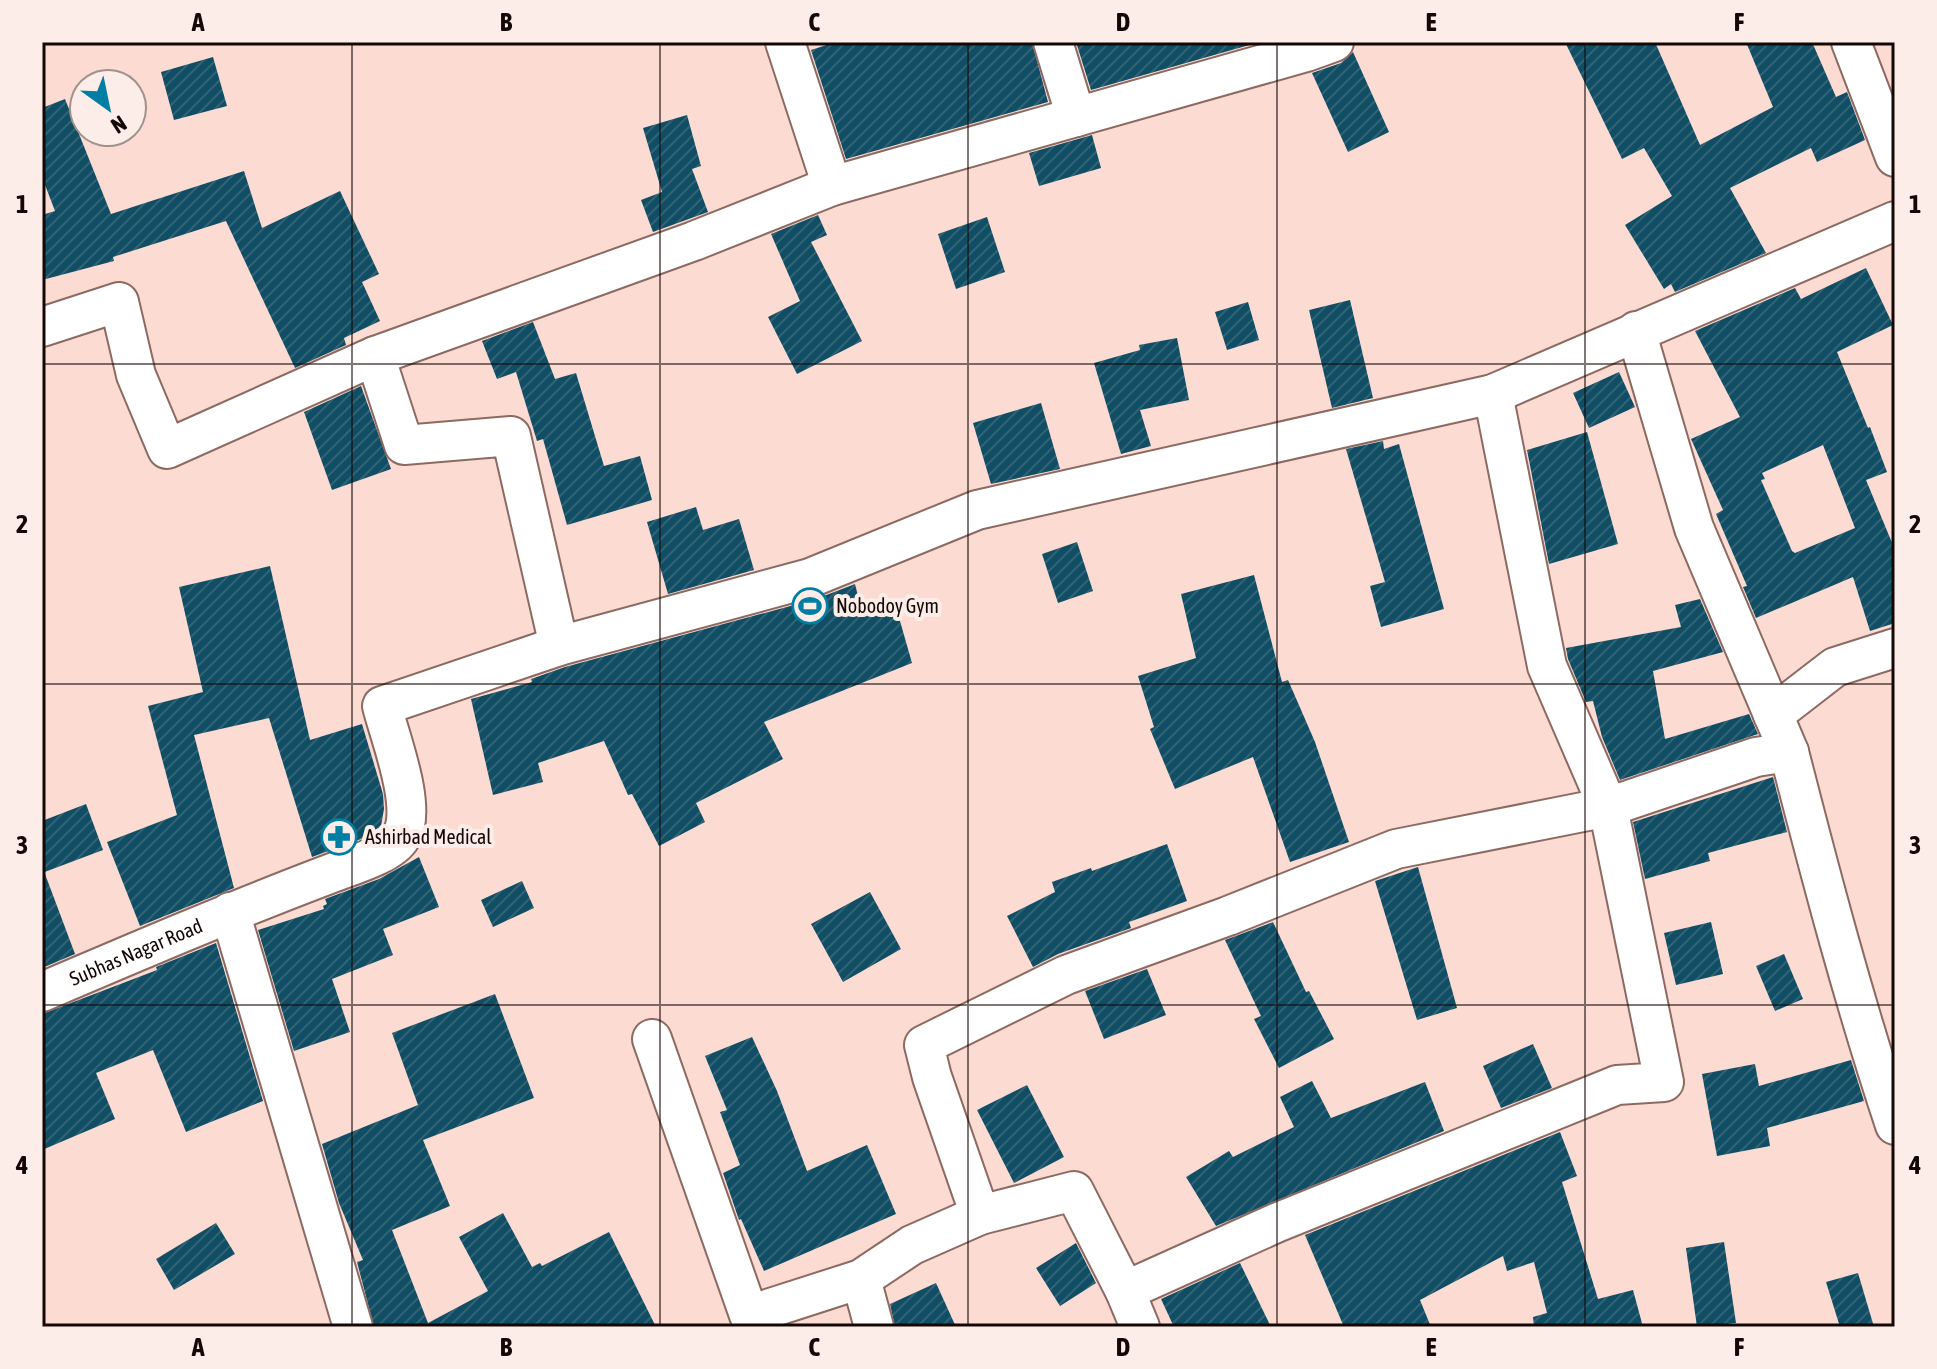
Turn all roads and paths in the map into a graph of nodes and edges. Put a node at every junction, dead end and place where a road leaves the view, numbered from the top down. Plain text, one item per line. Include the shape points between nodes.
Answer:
1 (785, 42) edge
2 (1053, 42) edge
3 (1334, 42) edge
4 (1851, 42) edge
5 (1076, 117) junction
6 (1895, 157) edge
7 (832, 186) junction
8 (1895, 221) edge
9 (42, 327) edge
10 (1636, 331) junction
11 (375, 356) junction
12 (1493, 394) junction
13 (559, 646) junction
14 (1895, 648) edge
15 (1773, 715) junction
16 (1789, 752) junction
17 (1608, 807) junction
18 (230, 912) junction
19 (42, 992) edge
20 (652, 1039) dead end
21 (1895, 1125) edge
22 (980, 1215) junction
23 (861, 1279) junction
24 (1125, 1291) junction
25 (353, 1327) edge
26 (874, 1327) edge
27 (1140, 1327) edge

1 - 7 street
2 - 5 street
3 - 5 street
4 - 6 street
5 - 7 street
7 - 11 street
8 - 10 street
9 - 11 street via 119,302 136,375 167,449
10 - 12 street
10 - 15 street via 1694,528
11 - 13 street via 404,445 511,436
12 - 13 street via 977,510 810,578
12 - 17 street via 1547,666
13 - 18 street, Subhas Nagar Road via 382,706 407,803 400,840 361,862
14 - 15 street via 1835,667
15 - 16 street
16 - 17 street via 1756,757
16 - 21 street via 1832,919
17 - 22 street via 1396,849 1066,975 924,1045
17 - 24 street via 1664,1082 1617,1085 1276,1223
18 - 19 street, Subhas Nagar Road
18 - 25 street
20 - 23 street via 749,1315
22 - 23 street via 912,1245
22 - 24 street via 1074,1191
23 - 26 street
24 - 27 street

